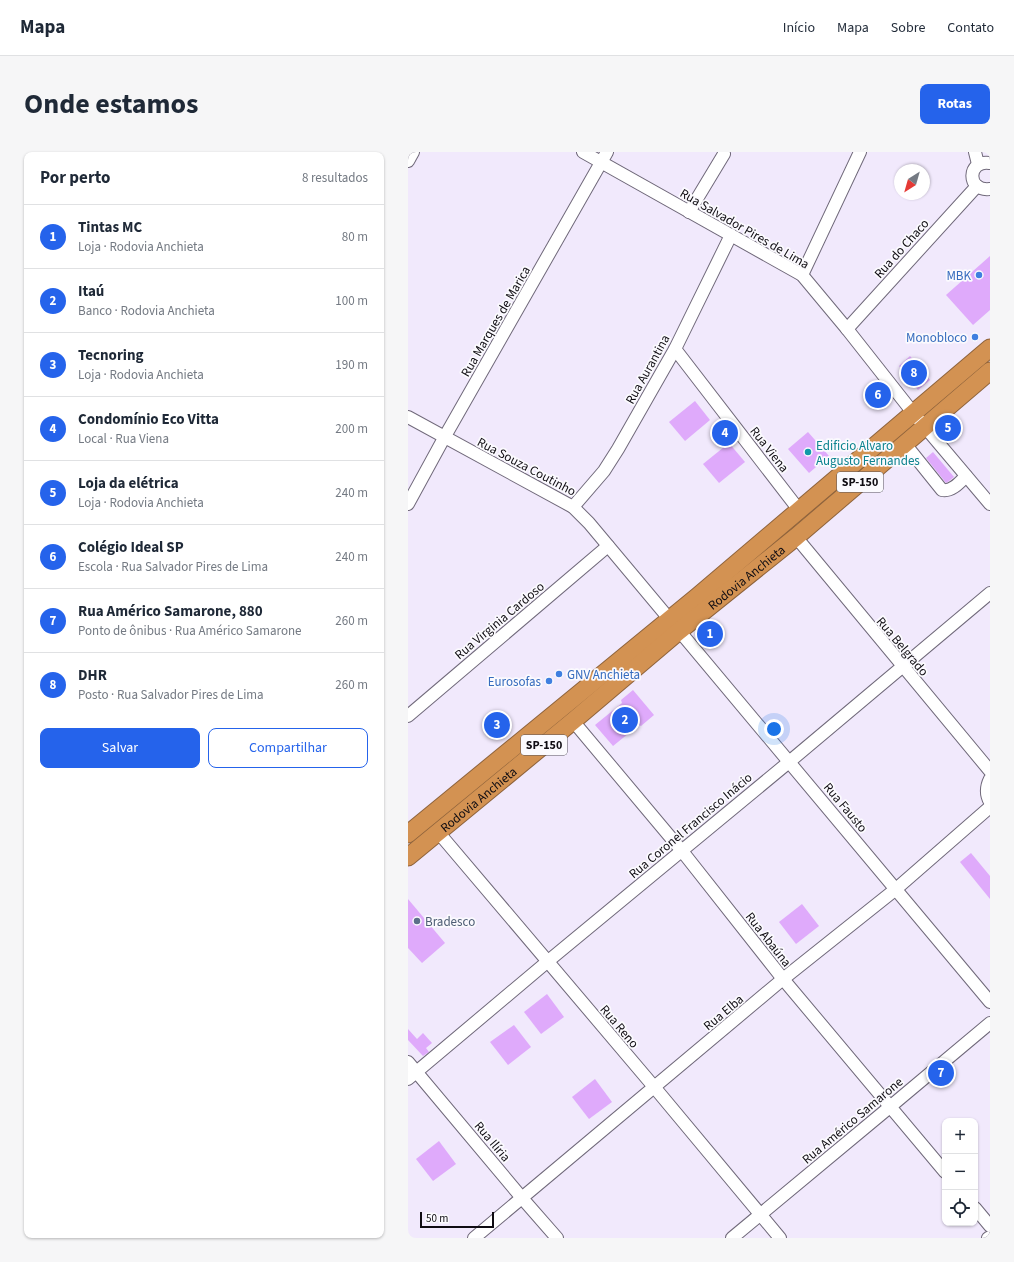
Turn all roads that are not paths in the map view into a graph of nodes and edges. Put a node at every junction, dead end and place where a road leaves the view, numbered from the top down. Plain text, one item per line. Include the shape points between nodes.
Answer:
1 (413, 152) edge
2 (583, 152) edge
3 (860, 152) edge
4 (975, 152) edge
5 (724, 154) dead end
6 (604, 157) edge
7 (408, 160) edge
8 (984, 163) edge
9 (977, 186) junction
10 (990, 189) edge
11 (689, 212) junction
12 (732, 236) junction
13 (802, 275) junction
14 (847, 329) junction
15 (990, 348) edge
16 (675, 349) junction
17 (990, 370) edge
18 (914, 414) junction
19 (408, 417) edge
20 (925, 427) junction
21 (444, 438) junction
22 (905, 444) junction
23 (966, 476) junction
24 (408, 504) edge
25 (990, 504) edge
26 (573, 507) junction
27 (799, 510) junction
28 (796, 538) junction
29 (608, 546) junction
30 (990, 593) edge
31 (674, 625) junction
32 (902, 666) junction
33 (408, 716) edge
34 (574, 721) junction
35 (789, 762) junction
36 (990, 772) edge
37 (990, 779) edge
38 (990, 802) edge
39 (990, 807) edge
40 (438, 832) junction
41 (408, 834) edge
42 (682, 851) junction
43 (408, 857) edge
44 (896, 888) junction
45 (547, 962) junction
46 (783, 979) junction
47 (990, 1002) edge
48 (990, 1023) edge
49 (408, 1062) edge
50 (412, 1076) edge
51 (655, 1088) junction
52 (891, 1106) junction
53 (942, 1168) edge
54 (522, 1198) junction
55 (978, 1212) edge
56 (760, 1214) junction
57 (990, 1226) edge
58 (474, 1238) edge
59 (557, 1238) edge
60 (732, 1238) edge
61 (780, 1238) edge

1 - 7 street
2 - 6 street, Rua Salvador Pires de Lima
3 - 13 street
4 - 8 street
5 - 11 street
6 - 11 street, Rua Salvador Pires de Lima
6 - 21 street, Rua Marques de Marica
8 - 9 street via 973,171 974,183
9 - 10 street via 985,190
9 - 14 street, Rua do Chaco
11 - 12 street, Rua Salvador Pires de Lima
12 - 13 street, Rua Salvador Pires de Lima
12 - 16 street, Rua Aurantina
13 - 14 street, Rua Salvador Pires de Lima
14 - 18 street, Rua Salvador Pires de Lima
15 - 18 highway, Rodovia Anchieta / SP-150
16 - 26 street, Rua Aurantina via 618,450 604,471
16 - 27 street, Rua Viena
17 - 20 highway, Rodovia Anchieta / SP-150
18 - 20 street, Rua Salvador Pires de Lima
18 - 27 highway, Rodovia Anchieta / SP-150
19 - 21 street, Rua Souza Coutinho
20 - 22 highway, Rodovia Anchieta / SP-150
20 - 23 street, Rua Salvador Pires de Lima
21 - 24 street, Rua Marques de Marica
21 - 26 street, Rua Souza Coutinho
22 - 23 street via 942,490 951,489
22 - 28 highway, Rodovia Anchieta / SP-150
23 - 25 street, Rua Salvador Pires de Lima
26 - 29 street, Rua Souza Coutinho
27 - 31 highway, Rodovia Anchieta / SP-150
28 - 31 highway, Rodovia Anchieta / SP-150
28 - 32 street, Rua Belgrado
29 - 31 street, Rua Souza Coutinho
29 - 33 street, Rua Virginia Cardoso
30 - 32 street, Rua Coronel Francisco Inácio
31 - 34 highway, Rodovia Anchieta / SP-150
31 - 35 street, Rua Fausto
31 - 41 highway, Rodovia Anchieta / SP-150
32 - 35 street, Rua Coronel Francisco Inácio
32 - 36 street, Rua Belgrado
34 - 40 highway, Rodovia Anchieta / SP-150
34 - 42 street, Rua Abaúna
35 - 42 street, Rua Coronel Francisco Inácio
35 - 44 street, Rua Fausto
37 - 38 street via 987,787
39 - 44 street, Rua Elba
40 - 43 highway, Rodovia Anchieta / SP-150
40 - 45 street, Rua Reno
42 - 45 street, Rua Coronel Francisco Inácio
42 - 46 street, Rua Abaúna
44 - 46 street, Rua Elba
44 - 47 street, Rua Fausto
45 - 50 street, Rua Coronel Francisco Inácio
45 - 51 street, Rua Reno
46 - 51 street, Rua Elba
46 - 52 street, Rua Abaúna
48 - 52 street, Rua Américo Samarone
49 - 50 street, Rua Ilíria
50 - 54 street, Rua Ilíria
51 - 54 street, Rua Elba
51 - 56 street, Rua Reno
52 - 53 street, Rua Abaúna
52 - 56 street, Rua Américo Samarone
54 - 58 street, Rua Elba
54 - 59 street, Rua Ilíria
55 - 57 street
56 - 60 street, Rua Américo Samarone
56 - 61 street, Rua Reno

